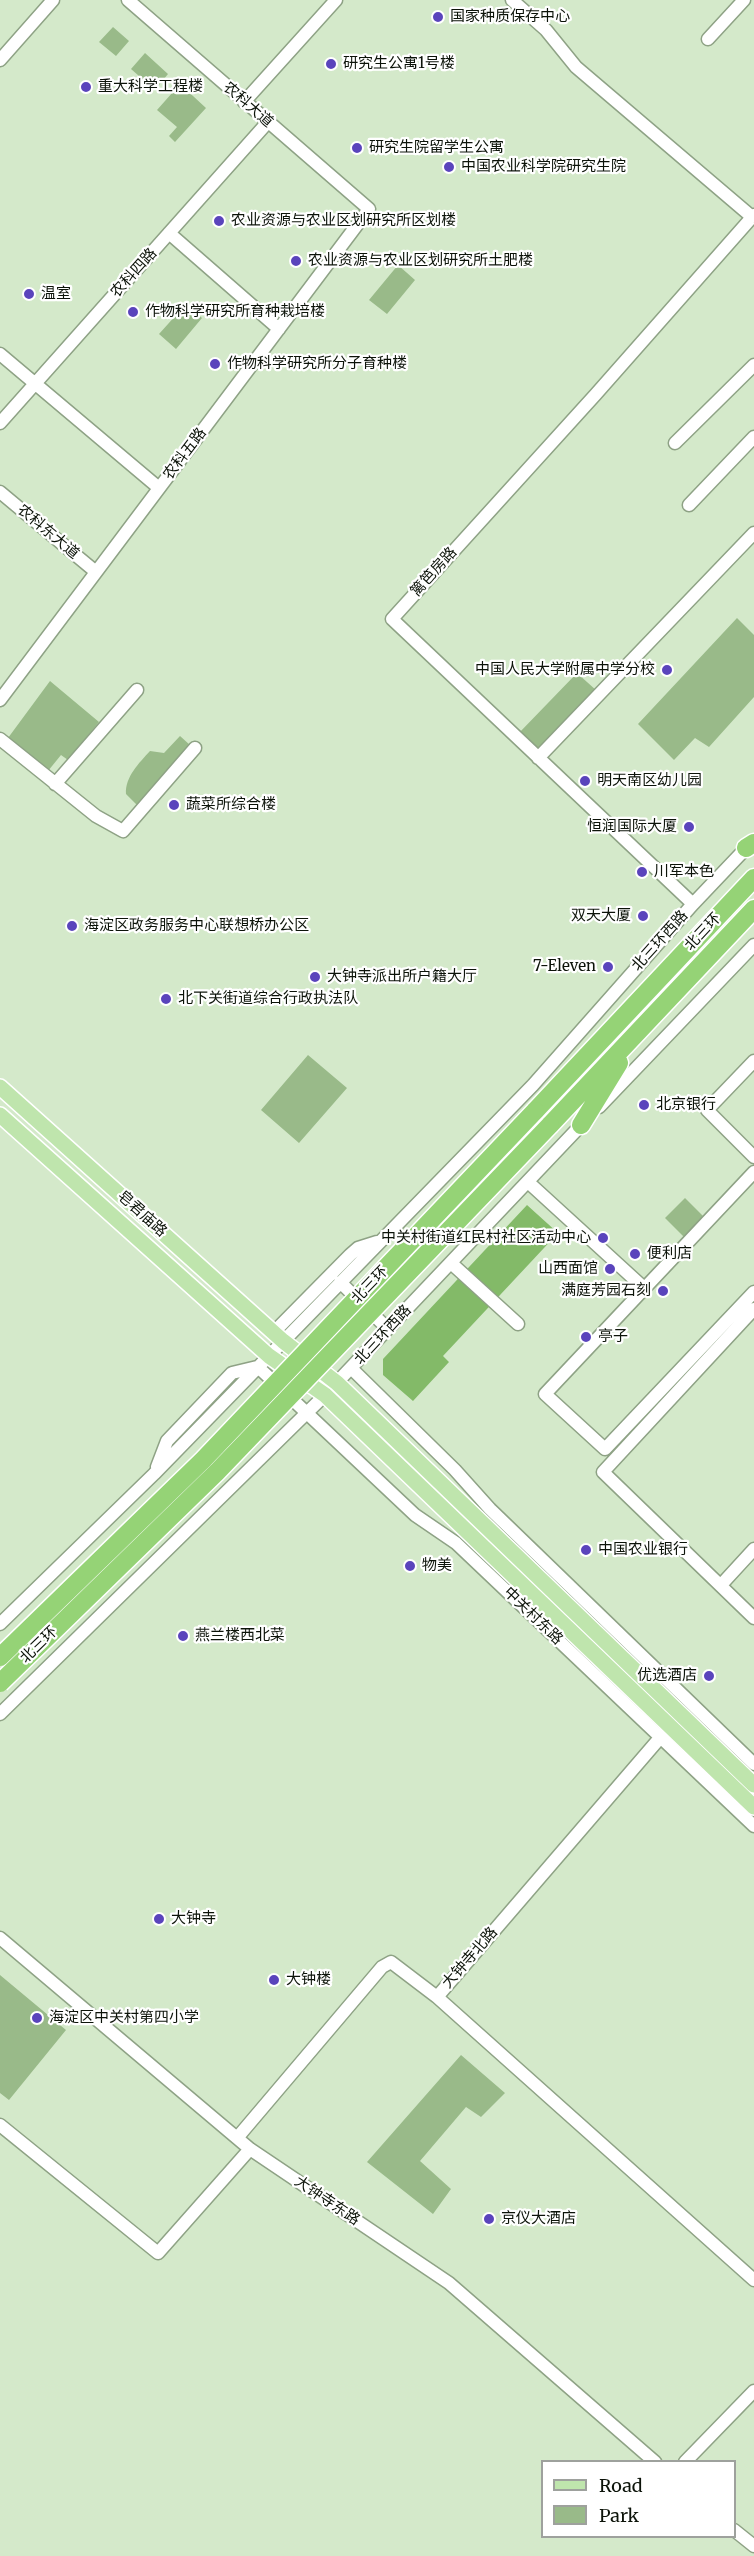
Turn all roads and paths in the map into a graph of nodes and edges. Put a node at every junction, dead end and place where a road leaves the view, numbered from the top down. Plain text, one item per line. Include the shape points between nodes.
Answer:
1 (52, 0) edge
2 (128, 0) edge
3 (336, 0) edge
4 (512, 0) edge
5 (744, 0) edge
6 (708, 39) dead end
7 (0, 60) edge
8 (244, 102) junction
9 (267, 123) junction
10 (369, 209) joint
11 (753, 216) edge
12 (169, 233) junction
13 (279, 329) junction
14 (0, 354) edge
15 (754, 365) edge
16 (34, 384) junction
17 (0, 423) edge
18 (754, 437) edge
19 (675, 443) dead end
20 (159, 488) junction
21 (0, 492) edge
22 (689, 505) dead end
23 (754, 533) edge
24 (96, 572) junction
25 (137, 690) dead end
26 (0, 700) edge
27 (0, 739) edge
28 (195, 748) dead end
29 (538, 758) junction
30 (56, 784) junction
31 (752, 843) edge
32 (754, 878) edge
33 (693, 904) junction
34 (754, 909) edge
35 (754, 945) edge
36 (640, 1028) junction
37 (754, 1061) edge
38 (0, 1087) edge
39 (0, 1115) edge
40 (581, 1125) junction
41 (754, 1157) edge
42 (754, 1172) edge
43 (528, 1182) junction
44 (381, 1240) junction
45 (451, 1263) junction
46 (340, 1282) junction
47 (644, 1288) junction
48 (754, 1292) edge
49 (365, 1306) junction
50 (754, 1309) edge
51 (518, 1324) dead end
52 (388, 1329) junction
53 (279, 1336) junction
54 (264, 1361) junction
55 (310, 1362) junction
56 (351, 1368) junction
57 (297, 1376) junction
58 (337, 1383) junction
59 (284, 1391) junction
60 (325, 1395) junction
61 (307, 1413) junction
62 (754, 1549) edge
63 (721, 1585) junction
64 (754, 1617) edge
65 (0, 1624) edge
66 (0, 1657) edge
67 (0, 1683) edge
68 (0, 1714) edge
69 (665, 1732) junction
70 (754, 1764) edge
71 (754, 1785) edge
72 (754, 1807) edge
73 (754, 1827) edge
74 (0, 1938) edge
75 (437, 1997) junction
76 (0, 2125) edge
77 (237, 2138) junction
78 (250, 2149) junction
79 (754, 2280) edge
80 (754, 2391) edge
81 (653, 2460) edge
82 (687, 2460) edge
83 (736, 2531) edge
84 (754, 2546) edge

1 - 7 street
2 - 8 street, 农科大道
3 - 8 street
4 - 11 street via 546,30 576,67
5 - 6 street
8 - 9 street, 农科大道
9 - 10 street, 农科大道
9 - 12 street, 农科四路
10 - 13 street, 农科五路
11 - 29 street, 篱笆房路 via 392,619
12 - 13 street
12 - 16 street, 农科四路
13 - 20 street, 农科五路
14 - 16 street
15 - 19 street
16 - 17 street, 农科四路
16 - 20 street
18 - 22 street
20 - 24 street, 农科五路
21 - 24 street, 农科东大道
23 - 29 street
24 - 26 street, 农科五路
25 - 30 street
27 - 30 street
28 - 30 street via 123,831 96,816
29 - 33 street, 篱笆房路
31 - 33 street, 北三环西路
32 - 66 highway, 北三环, bridge via 204,1460
33 - 44 street, 北三环西路 via 533,1085
34 - 36 highway, 北三环
35 - 40 street, 北三环西路
36 - 40 highway
36 - 67 highway, 北三环, bridge via 217,1472
37 - 41 street via 707,1110
38 - 53 main road, 皂君庙路
39 - 54 main road, 皂君庙路
40 - 43 street, 北三环西路
42 - 47 street
43 - 45 street, 北三环西路
43 - 47 street
44 - 46 street, 北三环西路
44 - 53 street via 350,1255
45 - 51 street
45 - 52 street, 北三环西路
46 - 49 street
46 - 53 street, 北三环西路
47 - 48 street via 545,1394 605,1449
49 - 52 street
49 - 55 street
50 - 63 street via 603,1472
52 - 56 street, 北三环西路
53 - 54 street, 北三环西路
53 - 55 main road, 皂君庙路
54 - 57 main road, 皂君庙路
54 - 59 street, 中关村东路
54 - 65 street via 232,1373 167,1441 154,1474
55 - 57 street
55 - 58 main road, 皂君庙路
56 - 58 street, 北三环西路
56 - 70 street via 490,1509
57 - 59 street
57 - 60 main road, 中关村东路
58 - 60 street, 北三环西路
58 - 71 main road
59 - 61 street, 中关村东路
60 - 61 street, 北三环西路
60 - 69 main road, 中关村东路
61 - 68 street, 北三环西路
61 - 69 street, 中关村东路 via 415,1515 456,1543
62 - 63 street
63 - 64 street
69 - 72 main road, 中关村东路
69 - 73 street, 中关村东路
69 - 75 street, 大钟寺北路
74 - 77 street, 大钟寺东路
75 - 77 street, 大钟寺北路 via 391,1962 382,1967
75 - 79 street
76 - 78 street via 158,2253
77 - 78 street, 大钟寺东路
78 - 81 street, 大钟寺东路 via 449,2283
80 - 82 street
83 - 84 street

